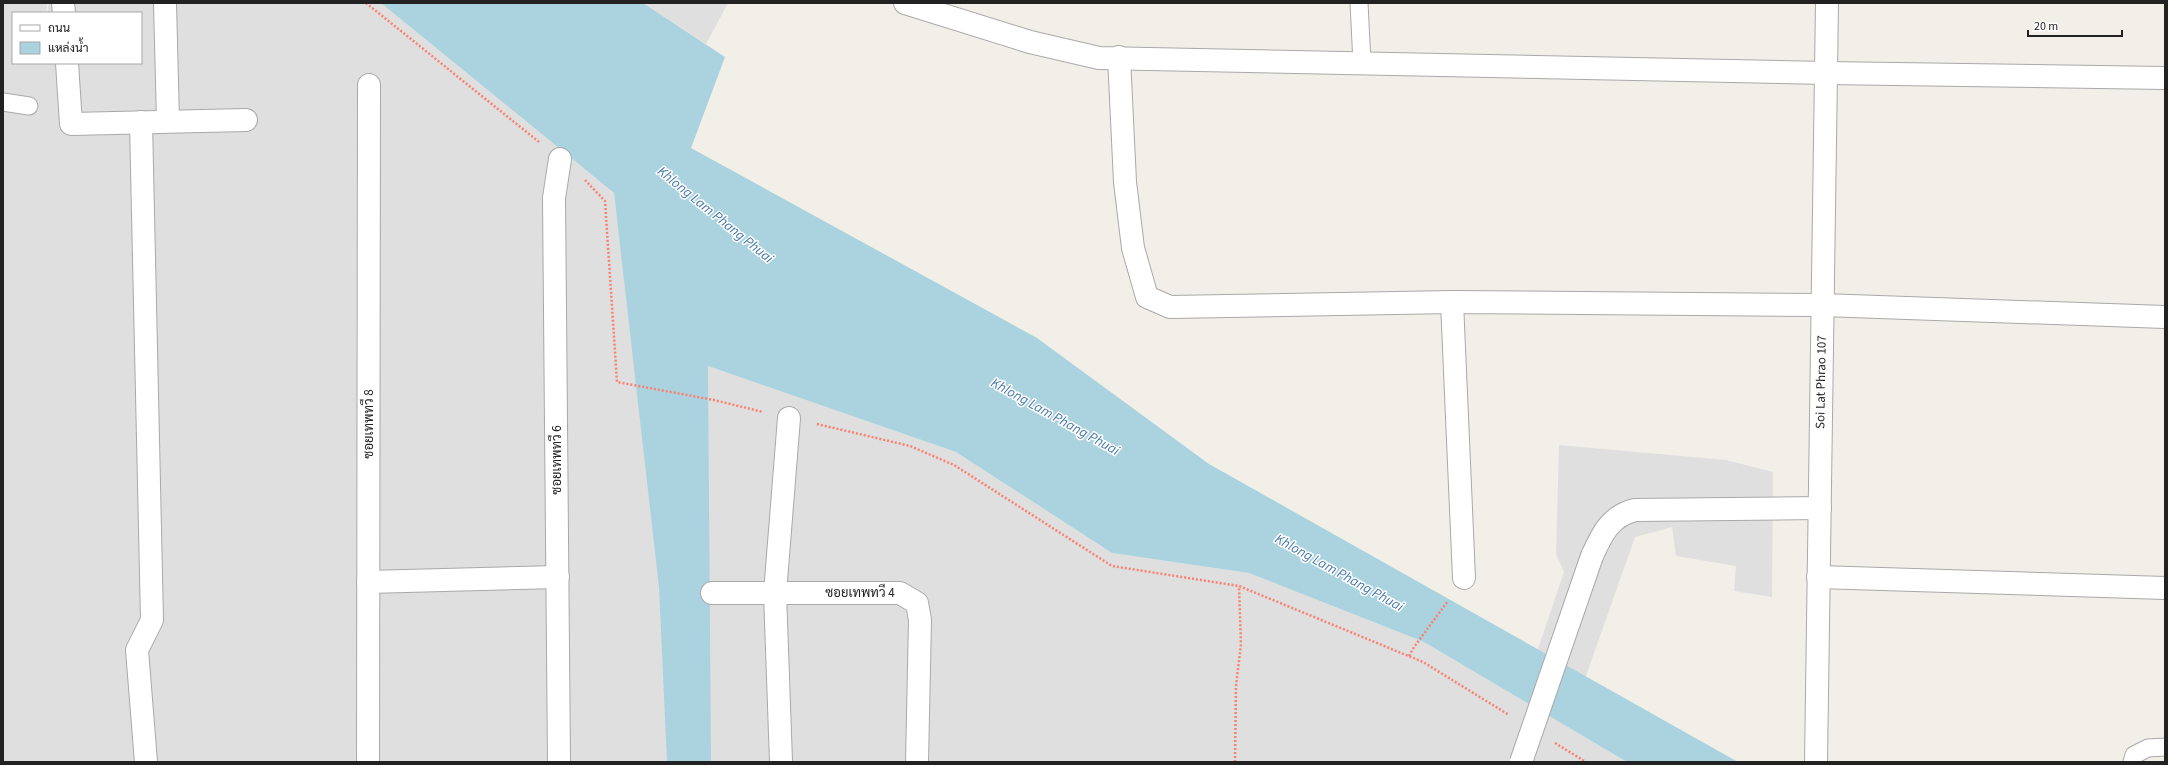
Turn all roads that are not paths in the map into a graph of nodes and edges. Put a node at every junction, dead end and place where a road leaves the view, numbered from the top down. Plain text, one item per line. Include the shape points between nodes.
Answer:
1 (165, 3) edge
2 (905, 3) edge
3 (1359, 3) edge
4 (1827, 3) edge
5 (1119, 58) junction
6 (1362, 63) junction
7 (67, 64) edge
8 (1826, 73) junction
9 (2165, 78) edge
10 (369, 85) dead end
11 (3, 102) edge
12 (29, 106) dead end
13 (246, 120) dead end
14 (168, 121) junction
15 (141, 122) junction
16 (560, 159) road end
17 (1452, 302) junction
18 (1822, 305) junction
19 (2165, 317) edge
20 (789, 418) dead end
21 (1820, 508) junction
22 (558, 577) junction
23 (1818, 577) junction
24 (1464, 578) road end
25 (368, 582) junction
26 (2165, 588) edge
27 (712, 593) dead end
28 (775, 593) junction
29 (2165, 747) edge
30 (146, 762) edge
31 (368, 762) edge
32 (559, 762) edge
33 (781, 762) edge
34 (917, 762) edge
35 (1521, 762) edge
36 (1816, 762) edge
37 (2132, 762) edge

1 - 14 street
2 - 5 street via 1030,42 1099,58
3 - 6 lane
4 - 8 street, Soi Lat Phrao 107
5 - 6 street
5 - 17 street via 1125,182 1133,248 1147,297 1170,307
6 - 8 street
7 - 15 street via 71,124
8 - 9 street
8 - 18 street, Soi Lat Phrao 107
10 - 25 street, ซอยเทพทวี 8
11 - 12 lane
13 - 14 street
14 - 15 street
15 - 30 street via 152,620 137,650
16 - 22 street, ซอยเทพทวี 6 via 554,198
17 - 18 street
17 - 24 street
18 - 19 street
18 - 21 street, Soi Lat Phrao 107
20 - 28 street
21 - 23 street, Soi Lat Phrao 107
21 - 35 street, bridge via 1634,510 1612,521 1601,536 1592,556
22 - 25 street
22 - 32 street, ซอยเทพทวี 6
23 - 26 street
23 - 36 street, Soi Lat Phrao 107
25 - 31 street, ซอยเทพทวี 8
27 - 28 street, ซอยเทพทวี 4
28 - 33 street
28 - 34 street, ซอยเทพทวี 4 via 900,593 917,603 920,620
29 - 37 lane via 2148,748 2134,755

